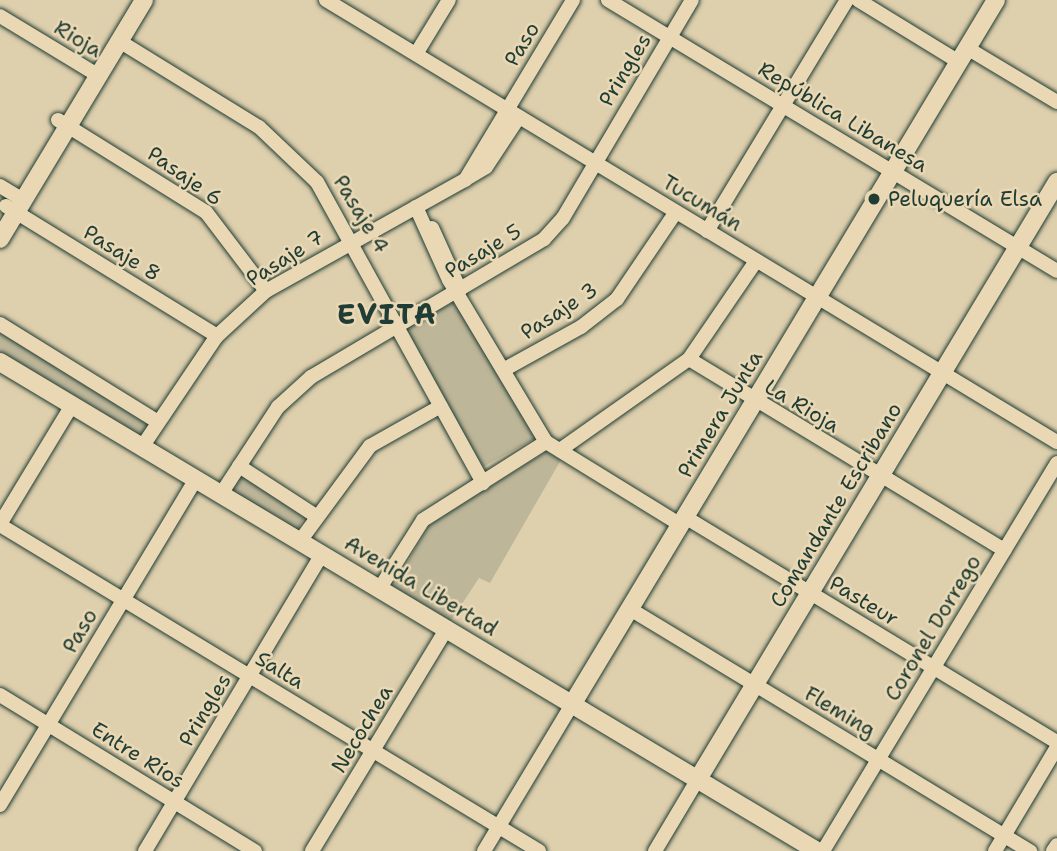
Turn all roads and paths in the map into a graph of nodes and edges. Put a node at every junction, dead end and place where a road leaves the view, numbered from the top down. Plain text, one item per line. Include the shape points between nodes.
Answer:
1 (131, 0) edge
2 (144, 0) edge
3 (326, 0) edge
4 (449, 0) edge
5 (573, 0) edge
6 (608, 0) edge
7 (692, 0) edge
8 (847, 0) edge
9 (858, 0) edge
10 (996, 0) edge
11 (0, 16) edge
12 (670, 37) junction
13 (119, 41) junction
14 (416, 54) junction
15 (963, 55) junction
16 (94, 73) junction
17 (1057, 102) edge
18 (783, 106) junction
19 (513, 113) junction
20 (63, 123) junction
21 (593, 162) junction
22 (892, 172) junction
23 (1057, 182) edge
24 (10, 202) edge
25 (416, 207) junction
26 (676, 212) junction
27 (707, 231) junction
28 (0, 239) edge
29 (354, 240) junction
30 (1018, 247) junction
31 (756, 261) junction
32 (1057, 271) edge
33 (460, 290) junction
34 (266, 291) junction
35 (817, 297) junction
36 (399, 323) junction
37 (0, 324) edge
38 (217, 336) junction
39 (689, 359) junction
40 (0, 362) edge
41 (505, 369) junction
42 (942, 373) junction
43 (754, 402) junction
44 (72, 405) junction
45 (441, 406) junction
46 (158, 422) junction
47 (546, 442) junction
48 (1057, 442) edge
49 (142, 447) junction
50 (560, 450) junction
51 (1057, 463) edge
52 (239, 466) junction
53 (880, 476) junction
54 (196, 479) junction
55 (483, 483) junction
56 (221, 494) junction
57 (316, 516) junction
58 (683, 521) junction
59 (0, 525) edge
60 (300, 541) junction
61 (1005, 550) junction
62 (322, 554) junction
63 (380, 588) junction
64 (810, 592) junction
65 (124, 600) junction
66 (630, 609) junction
67 (447, 628) junction
68 (934, 668) junction
69 (249, 676) junction
70 (754, 685) junction
71 (0, 695) edge
72 (573, 703) junction
73 (48, 725) junction
74 (1057, 745) edge
75 (373, 751) junction
76 (878, 760) junction
77 (698, 779) junction
78 (174, 802) junction
79 (0, 805) edge
80 (498, 827) junction
81 (1004, 835) junction
82 (1057, 845) edge
83 (145, 851) edge
84 (255, 851) edge
85 (312, 851) edge
86 (484, 851) edge
87 (539, 851) edge
88 (655, 851) edge
89 (817, 851) edge
90 (823, 851) edge
91 (995, 851) edge
92 (1030, 851) edge
93 (1054, 851) edge

1 - 16 main road
2 - 13 main road
3 - 14 street, Tucumán
4 - 14 street
5 - 19 street, Paso
6 - 12 street, República Libanesa
7 - 12 street, Pringles
8 - 18 street
9 - 15 street
10 - 15 main road, Primera Junta
11 - 16 street, Rioja
12 - 18 street, República Libanesa
12 - 21 street, Pringles
13 - 16 main road
13 - 29 street, Pasaje 4 via 259,127 317,182
14 - 19 street, Tucumán
15 - 17 street
15 - 22 main road, Primera Junta
16 - 20 main road
18 - 22 street, República Libanesa
18 - 27 street
19 - 21 street, Tucumán
19 - 25 street, Pasaje 7 via 465,180
20 - 24 main road
20 - 34 street, Pasaje 6 via 206,212
21 - 26 street, Tucumán
21 - 33 street, Pasaje 5 via 544,239
22 - 30 street, República Libanesa
22 - 35 main road, Primera Junta
23 - 30 main road, Comandante Escribano
24 - 28 main road
24 - 38 street, Pasaje 8
25 - 29 street, Pasaje 7
25 - 33 street via 449,280
26 - 27 street, Tucumán
26 - 41 street, Pasaje 3 via 617,299 580,327
27 - 31 street, Tucumán
29 - 34 street, Pasaje 7
29 - 36 street, Pasaje 4
30 - 32 street, República Libanesa
30 - 42 main road, Comandante Escribano
31 - 35 street, Tucumán
31 - 39 street
33 - 36 street, Pasaje 5
33 - 41 street
34 - 38 street, Pasaje 7
35 - 42 street, Tucumán
35 - 43 main road, Primera Junta
36 - 45 street, Pasaje 4
36 - 52 street, Pasaje 5 via 293,393
37 - 46 street
38 - 46 street, Pasaje 7
39 - 43 street, La Rioja
39 - 50 street
40 - 44 main road, Avenida Libertad
41 - 47 street
42 - 48 street, Tucumán
42 - 53 main road, Comandante Escribano
43 - 53 street, La Rioja
43 - 58 main road, Primera Junta
44 - 49 main road, Avenida Libertad
44 - 59 street
45 - 55 street, Pasaje 4
45 - 57 street via 369,446
46 - 49 street, Pasaje 7
47 - 50 street, Pasteur
47 - 55 street
49 - 54 main road, Avenida Libertad
50 - 58 street, Pasteur
51 - 61 street, Coronel Dorrego
52 - 56 street, Pasaje 5
52 - 57 street
53 - 61 street, La Rioja
53 - 64 main road, Comandante Escribano
54 - 56 main road, Avenida Libertad
54 - 65 street, Paso
55 - 63 street via 423,520
56 - 60 main road, Avenida Libertad
57 - 60 street
58 - 64 street, Pasteur
58 - 66 main road, Primera Junta
59 - 65 street, Salta
60 - 62 main road, Avenida Libertad
61 - 68 street, Coronel Dorrego
62 - 63 main road, Avenida Libertad
62 - 69 street, Pringles
63 - 67 main road, Avenida Libertad
64 - 68 street, Pasteur
64 - 70 main road, Comandante Escribano
65 - 69 street, Salta
65 - 73 street, Paso
66 - 70 street, Fleming
66 - 72 main road, Primera Junta
67 - 72 main road, Avenida Libertad
67 - 75 street, Necochea
68 - 74 street, Pasteur
68 - 76 street, Coronel Dorrego
69 - 75 street, Salta
69 - 78 street, Pringles
70 - 76 street, Fleming
70 - 77 main road, Comandante Escribano
71 - 73 street, Entre Ríos
72 - 77 main road, Avenida Libertad
72 - 80 street, Primera Junta
73 - 78 street, Entre Ríos
73 - 79 street, Paso
74 - 81 street
75 - 80 street, Salta
75 - 85 street, Necochea
76 - 81 street, Fleming
76 - 90 street, Coronel Dorrego
77 - 88 street, Comandante Escribano
77 - 89 main road, Avenida Libertad
78 - 83 street, Pringles
78 - 84 street, Entre Ríos
80 - 86 street, Primera Junta
80 - 87 street, Salta
81 - 91 street
81 - 92 street, Fleming
82 - 93 street

